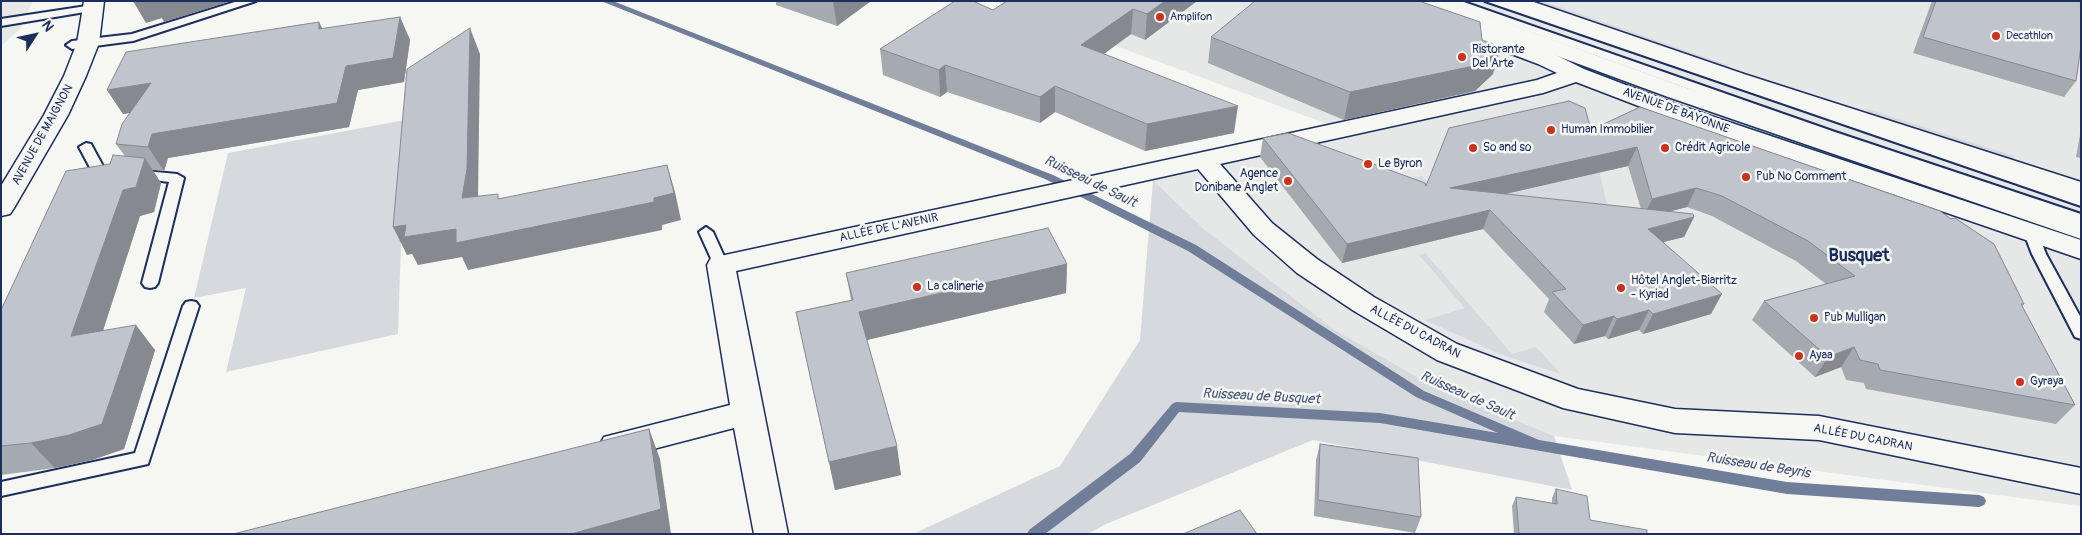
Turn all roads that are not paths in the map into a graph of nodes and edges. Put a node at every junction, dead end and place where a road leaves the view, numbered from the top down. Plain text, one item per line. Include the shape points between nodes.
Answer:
1 (251, 1) edge
2 (1389, 1) edge
3 (1426, 1) edge
4 (1449, 1) edge
5 (1490, 1) edge
6 (1510, 1) edge
7 (86, 6) edge
8 (1, 24) edge
9 (80, 44) junction
10 (1576, 74) junction
11 (86, 146) dead end
12 (1204, 160) junction
13 (1, 174) edge
14 (2081, 191) edge
15 (2081, 202) edge
16 (1, 208) edge
17 (2081, 218) edge
18 (2081, 230) edge
19 (706, 232) dead end
20 (2031, 233) junction
21 (2081, 250) edge
22 (721, 265) junction
23 (150, 283) dead end
24 (191, 306) dead end
25 (2081, 332) edge
26 (747, 413) junction
27 (584, 454) edge
28 (2081, 481) edge
29 (1, 489) edge
30 (771, 534) edge

1 - 9 lane via 162,30
2 - 10 street, AVENUE DE BAYONNE via 1546,59
3 - 18 street, AVENUE DE BAYONNE via 1676,92
4 - 17 lane via 1830,135
5 - 15 lane
6 - 14 street via 1736,79
7 - 8 lane
7 - 9 street, AVENUE DE MAIGNON
9 - 13 street, AVENUE DE MAIGNON via 37,120
9 - 16 street, AVENUE DE MAIGNON via 75,76
10 - 12 street via 1543,86
10 - 20 street, AVENUE DE BAYONNE via 1670,110
11 - 23 lane via 100,172 177,178
12 - 22 street, ALLÉE DE L'AVENIR
12 - 28 street, ALLÉE DU CADRAN via 1216,178 1263,229 1307,266 1364,304 1447,352 1574,400 1675,421 1819,428
19 - 22 lane
20 - 21 street, AVENUE DE BAYONNE
20 - 25 lane
22 - 26 street
24 - 29 lane via 142,459
26 - 27 street
26 - 30 street

